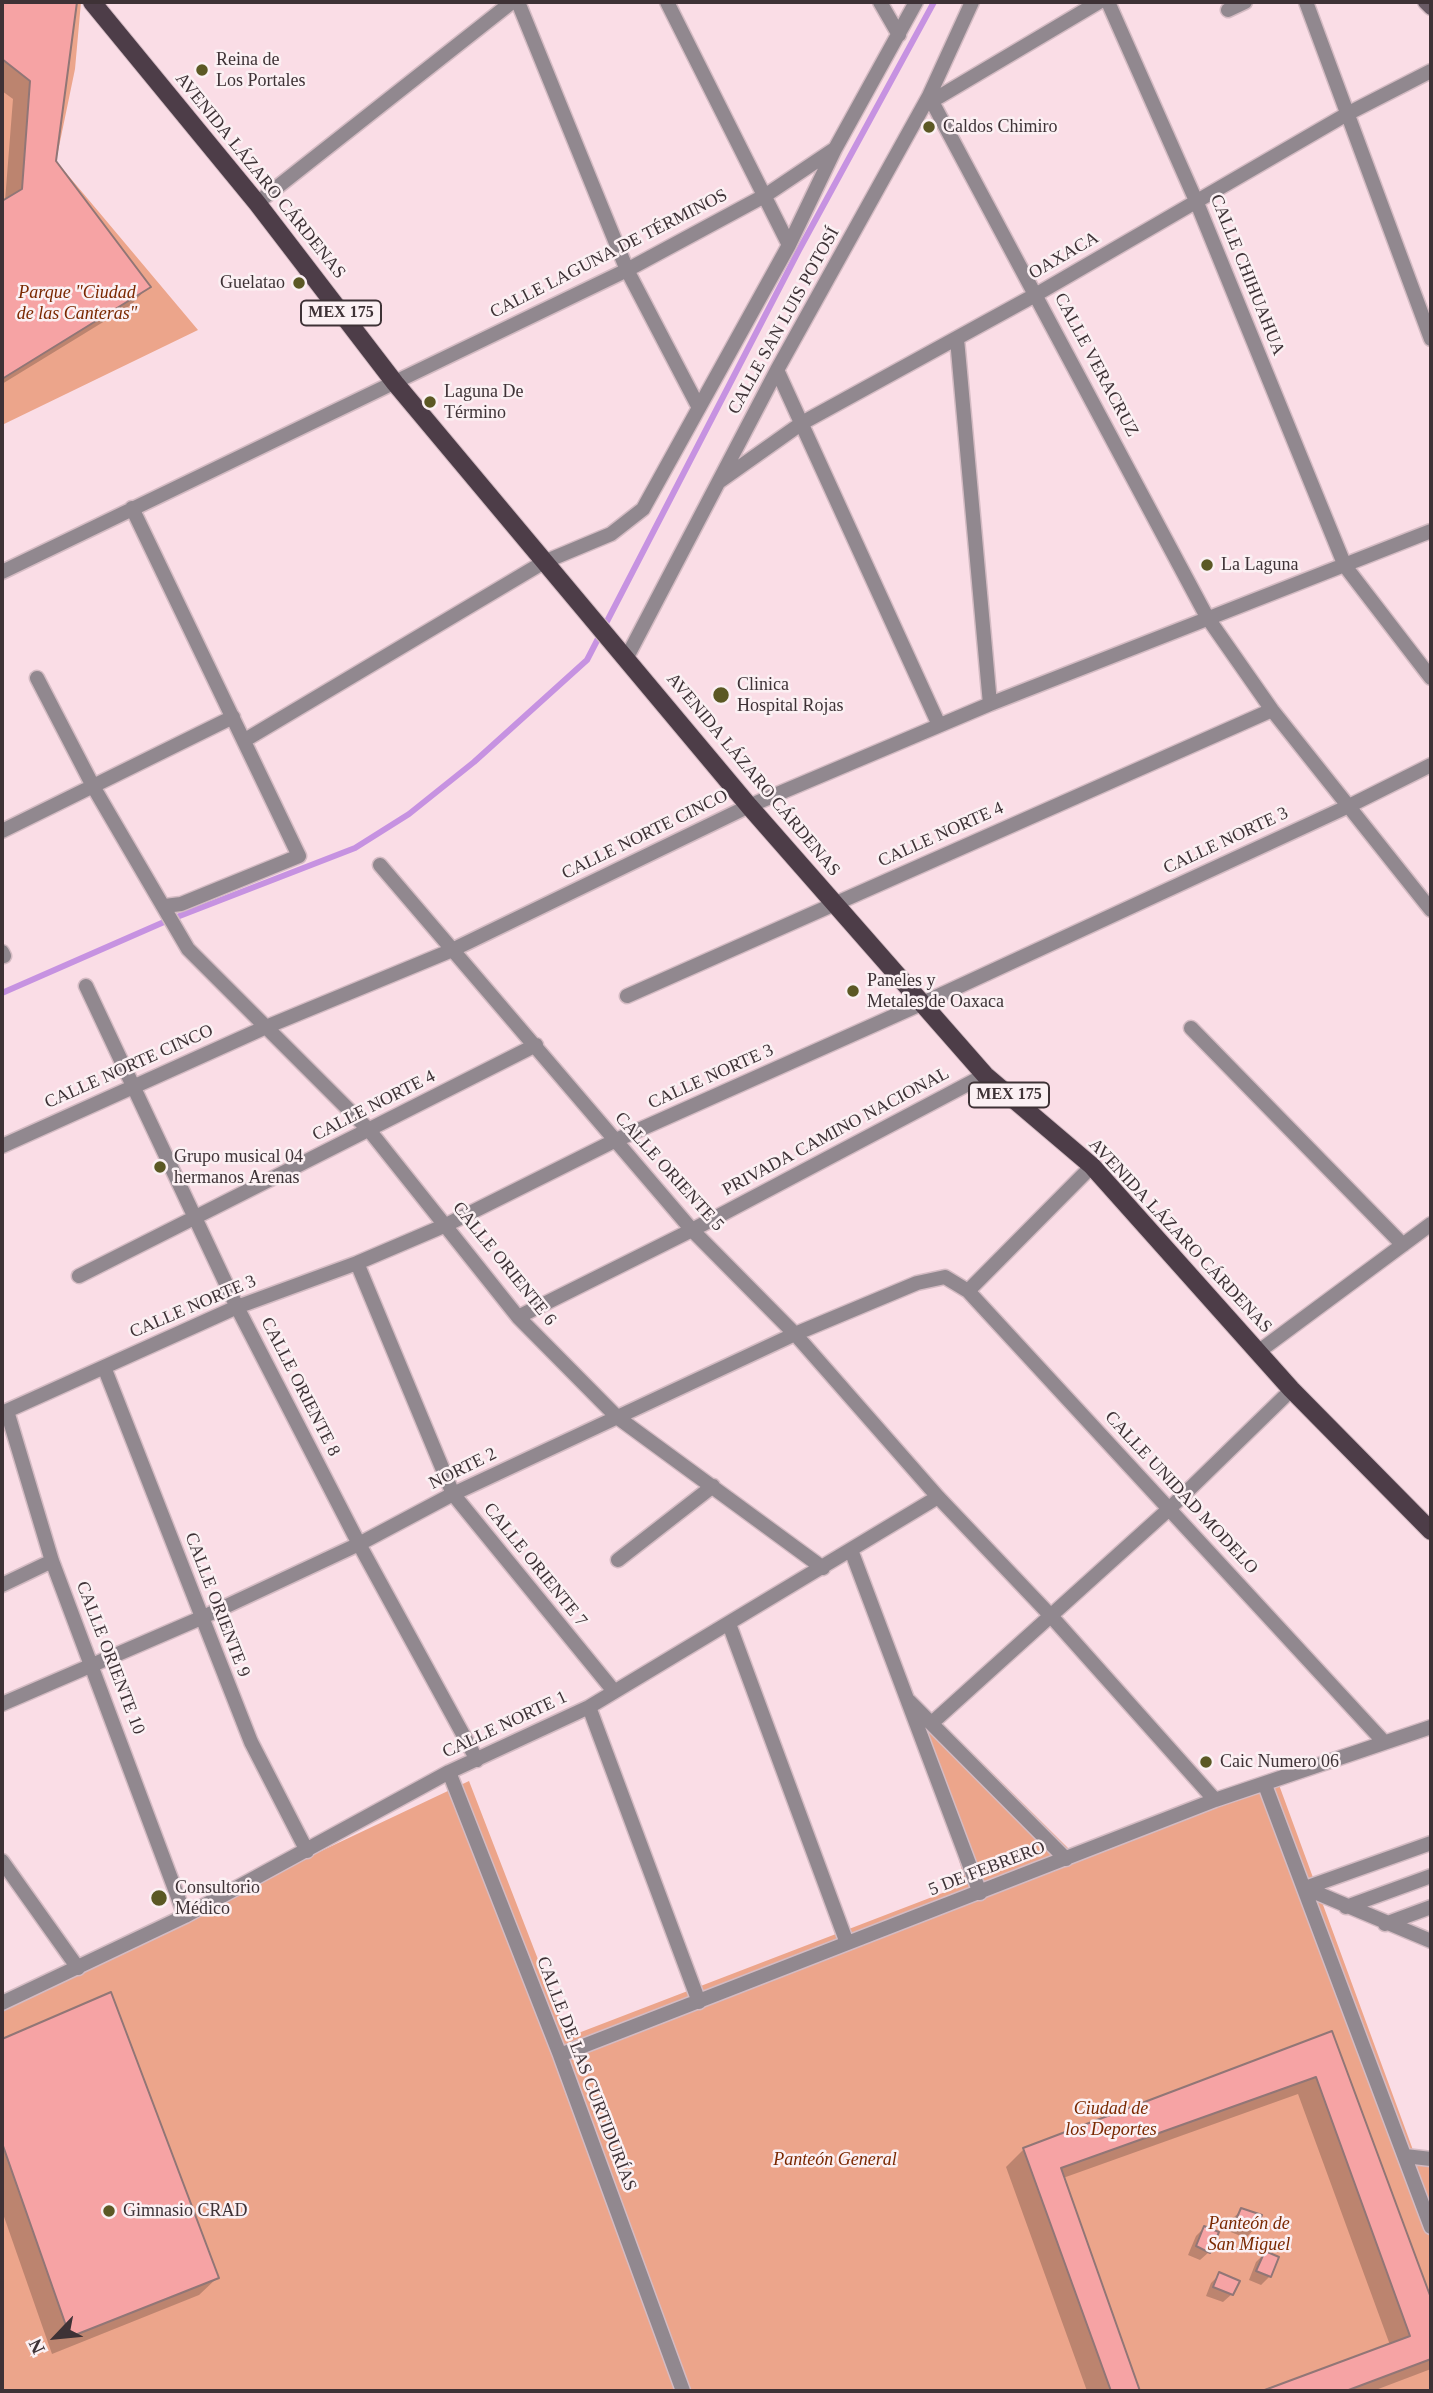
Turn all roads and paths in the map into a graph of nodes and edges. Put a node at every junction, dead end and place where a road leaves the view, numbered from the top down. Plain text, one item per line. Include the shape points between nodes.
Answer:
1 (92, 2) edge
2 (512, 2) edge
3 (518, 2) edge
4 (667, 2) edge
5 (880, 2) edge
6 (916, 2) edge
7 (972, 2) edge
8 (1099, 2) edge
9 (1108, 2) edge
10 (1245, 2) edge
11 (1306, 2) edge
12 (1425, 2) edge
13 (1431, 8) edge
14 (1228, 10) dead end
15 (899, 35) junction
16 (1431, 71) edge
17 (931, 98) junction
18 (1348, 114) junction
19 (835, 149) junction
20 (766, 195) junction
21 (257, 203) junction
22 (1197, 203) junction
23 (789, 245) junction
24 (627, 270) junction
25 (1037, 294) junction
26 (957, 339) junction
27 (1431, 339) edge
28 (777, 370) junction
29 (395, 383) junction
30 (698, 406) junction
31 (802, 423) junction
32 (720, 481) junction
33 (132, 508) junction
34 (1431, 531) edge
35 (544, 562) junction
36 (1345, 566) junction
37 (2, 572) edge
38 (1207, 617) junction
39 (626, 657) junction
40 (37, 678) dead end
41 (1431, 678) edge
42 (990, 704) junction
43 (1272, 710) junction
44 (233, 717) junction
45 (939, 725) junction
46 (245, 740) junction
47 (1431, 765) edge
48 (94, 788) junction
49 (1351, 805) junction
50 (749, 806) junction
51 (2, 831) edge
52 (380, 865) dead end
53 (834, 903) junction
54 (167, 909) junction
55 (1431, 910) edge
56 (450, 951) junction
57 (86, 986) dead end
58 (626, 996) dead end
59 (923, 1003) junction
60 (266, 1027) junction
61 (1191, 1028) dead end
62 (536, 1045) junction
63 (985, 1075) junction
64 (133, 1087) junction
65 (369, 1130) junction
66 (614, 1141) junction
67 (2, 1146) edge
68 (1092, 1166) junction
69 (195, 1218) junction
70 (1431, 1224) edge
71 (446, 1225) junction
72 (692, 1230) junction
73 (1403, 1245) junction
74 (357, 1263) junction
75 (79, 1276) dead end
76 (945, 1277) joint
77 (968, 1291) junction
78 (237, 1307) junction
79 (518, 1317) junction
80 (795, 1334) junction
81 (1258, 1352) junction
82 (104, 1367) junction
83 (1284, 1397) dead end
84 (4, 1412) edge
85 (617, 1417) junction
86 (713, 1486) junction
87 (453, 1494) junction
88 (938, 1497) junction
89 (1169, 1509) junction
90 (1431, 1531) edge
91 (359, 1544) junction
92 (851, 1550) junction
93 (618, 1560) dead end
94 (52, 1561) junction
95 (823, 1568) junction
96 (2, 1585) edge
97 (1051, 1616) junction
98 (201, 1618) junction
99 (729, 1624) junction
100 (92, 1663) junction
101 (613, 1690) junction
102 (908, 1700) junction
103 (2, 1704) edge
104 (589, 1707) junction
105 (933, 1722) junction
106 (1431, 1727) edge
107 (1384, 1742) junction
108 (477, 1760) junction
109 (449, 1772) junction
110 (1265, 1785) junction
111 (1215, 1800) junction
112 (1431, 1843) edge
113 (307, 1851) junction
114 (1066, 1859) junction
115 (2, 1861) edge
116 (1431, 1876) edge
117 (1305, 1888) junction
118 (980, 1893) junction
119 (1346, 1907) junction
120 (1431, 1907) edge
121 (186, 1916) junction
122 (1385, 1924) junction
123 (1431, 1941) edge
124 (847, 1942) junction
125 (78, 1968) junction
126 (699, 2002) junction
127 (2, 2003) edge
128 (560, 2055) junction
129 (1405, 2156) junction
130 (1431, 2159) edge
131 (1431, 2227) edge
132 (683, 2391) edge

1 - 21 main road, AVENIDA LÁZARO CÁRDENAS / MEX 175
2 - 21 street
3 - 24 street
4 - 20 street
5 - 15 street
6 - 15 street, CALLE SAN LUIS POTOSÍ
7 - 17 street, CALLE SAN LUIS POTOSÍ
8 - 17 street
9 - 22 street, CALLE CHIHUAHUA
10 - 14 street
11 - 18 street
12 - 13 main road
15 - 19 street, CALLE SAN LUIS POTOSÍ
16 - 18 street, OAXACA
17 - 25 street, CALLE VERACRUZ
17 - 28 street, CALLE SAN LUIS POTOSÍ
18 - 22 street, OAXACA
18 - 27 street
19 - 20 street, CALLE LAGUNA DE TÉRMINOS
19 - 23 street, CALLE SAN LUIS POTOSÍ
20 - 23 street
20 - 24 street, CALLE LAGUNA DE TÉRMINOS
21 - 29 main road, AVENIDA LÁZARO CÁRDENAS / MEX 175
22 - 25 street, OAXACA
22 - 36 street, CALLE CHIHUAHUA
23 - 30 street, CALLE SAN LUIS POTOSÍ
24 - 29 street, CALLE LAGUNA DE TÉRMINOS
24 - 30 street
25 - 26 street, OAXACA
25 - 38 street, CALLE VERACRUZ
26 - 31 street, OAXACA
26 - 42 street
28 - 31 street
28 - 32 street, CALLE SAN LUIS POTOSÍ
29 - 33 street, CALLE LAGUNA DE TÉRMINOS
29 - 35 main road, AVENIDA LÁZARO CÁRDENAS / MEX 175
30 - 35 street, CALLE SAN LUIS POTOSÍ via 643,509 611,534
31 - 32 street, OAXACA
31 - 45 street
32 - 39 street, CALLE SAN LUIS POTOSÍ
33 - 37 street, CALLE LAGUNA DE TÉRMINOS
33 - 44 street
34 - 36 street, CALLE NORTE CINCO
35 - 39 main road, AVENIDA LÁZARO CÁRDENAS / MEX 175
35 - 46 street, CALLE SAN LUIS POTOSÍ
36 - 38 street, CALLE NORTE CINCO
36 - 41 street, CALLE CHIHUAHUA
38 - 42 street, CALLE NORTE CINCO
38 - 43 street, CALLE VERACRUZ
39 - 50 main road, AVENIDA LÁZARO CÁRDENAS / MEX 175
40 - 48 street, CALLE ORIENTE 6
42 - 45 street, CALLE NORTE CINCO
43 - 49 street, CALLE VERACRUZ
43 - 53 street, CALLE NORTE 4
44 - 46 street
44 - 48 street
45 - 50 street, CALLE NORTE CINCO
46 - 54 street via 299,856
47 - 49 street, CALLE NORTE 3
48 - 51 street
48 - 54 street, CALLE ORIENTE 6
49 - 55 street, CALLE VERACRUZ
49 - 59 street, CALLE NORTE 3
50 - 53 main road, AVENIDA LÁZARO CÁRDENAS / MEX 175
50 - 56 street, CALLE NORTE CINCO
52 - 56 street, CALLE ORIENTE 5
53 - 58 street, CALLE NORTE 4
53 - 59 main road, AVENIDA LÁZARO CÁRDENAS / MEX 175
54 - 60 street, CALLE ORIENTE 6 via 184,943
56 - 60 street, CALLE NORTE CINCO
56 - 62 street, CALLE ORIENTE 5
57 - 64 street, CALLE ORIENTE 8
59 - 63 main road, AVENIDA LÁZARO CÁRDENAS / MEX 175
59 - 66 street, CALLE NORTE 3
60 - 64 street, CALLE NORTE CINCO
60 - 65 street, CALLE ORIENTE 6
61 - 73 street
62 - 65 street, CALLE NORTE 4
62 - 66 street, CALLE ORIENTE 5
63 - 68 main road, AVENIDA LÁZARO CÁRDENAS / MEX 175
63 - 72 street, PRIVADA CAMINO NACIONAL
64 - 67 street, CALLE NORTE CINCO
64 - 69 street, CALLE ORIENTE 8
65 - 69 street, CALLE NORTE 4
65 - 71 street, CALLE ORIENTE 6
66 - 71 street, CALLE NORTE 3
66 - 72 street, CALLE ORIENTE 5
68 - 77 street
68 - 81 main road, AVENIDA LÁZARO CÁRDENAS / MEX 175
69 - 75 street, CALLE NORTE 4
69 - 78 street, CALLE ORIENTE 8
70 - 73 street
71 - 74 street, CALLE NORTE 3
71 - 79 street, CALLE ORIENTE 6
72 - 79 street, PRIVADA CAMINO NACIONAL
72 - 80 street, CALLE ORIENTE 5
73 - 81 street
74 - 78 street, CALLE NORTE 3
74 - 87 street, CALLE ORIENTE 7
76 - 77 street, CALLE UNIDAD MODELO
76 - 80 street, NORTE 2 via 917,1283
77 - 89 street, CALLE UNIDAD MODELO
78 - 82 street, CALLE NORTE 3
78 - 91 street, CALLE ORIENTE 8
79 - 85 street, CALLE ORIENTE 6
80 - 85 street, NORTE 2
80 - 88 street, CALLE ORIENTE 5
81 - 90 main road, AVENIDA LÁZARO CÁRDENAS / MEX 175
82 - 84 street, CALLE NORTE 3
82 - 98 street, CALLE ORIENTE 9
83 - 89 street
84 - 94 street, CALLE ORIENTE 10
85 - 86 street, CALLE ORIENTE 6
85 - 87 street, NORTE 2
86 - 93 street
86 - 95 street, CALLE ORIENTE 6
87 - 91 street, NORTE 2
87 - 101 street, CALLE ORIENTE 7
88 - 92 street, CALLE NORTE 1
88 - 97 street, CALLE ORIENTE 5
89 - 97 street
89 - 107 street, CALLE UNIDAD MODELO
91 - 98 street, NORTE 2
91 - 108 street, CALLE ORIENTE 8
92 - 95 street, CALLE NORTE 1
92 - 102 street
94 - 96 street
94 - 100 street, CALLE ORIENTE 10
95 - 99 street, CALLE NORTE 1
97 - 105 street
97 - 111 street, CALLE ORIENTE 5
98 - 100 street, NORTE 2
98 - 113 street, CALLE ORIENTE 9 via 251,1742
99 - 101 street, CALLE NORTE 1
99 - 124 street
100 - 103 street, NORTE 2
100 - 121 street, CALLE ORIENTE 10
101 - 104 street, CALLE NORTE 1
102 - 105 street
102 - 118 street
104 - 108 street, CALLE NORTE 1
104 - 126 street
105 - 114 street
106 - 107 street, 5 DE FEBRERO
107 - 110 street, 5 DE FEBRERO
108 - 109 street, CALLE NORTE 1
109 - 113 street, CALLE NORTE 1
109 - 128 street, CALLE DE LAS CURTIDURÍAS
110 - 111 street, 5 DE FEBRERO
110 - 117 street
111 - 114 street, 5 DE FEBRERO
112 - 117 street
113 - 121 street, CALLE NORTE 1
114 - 118 street, 5 DE FEBRERO
115 - 125 street
116 - 119 street
117 - 119 street
117 - 129 street
118 - 124 street, 5 DE FEBRERO
119 - 122 street
120 - 122 street
121 - 125 street, CALLE NORTE 1
122 - 123 street
124 - 126 street, 5 DE FEBRERO
125 - 127 street, CALLE NORTE 1
126 - 128 street, 5 DE FEBRERO
128 - 132 street, CALLE DE LAS CURTIDURÍAS
129 - 130 street
129 - 131 street

